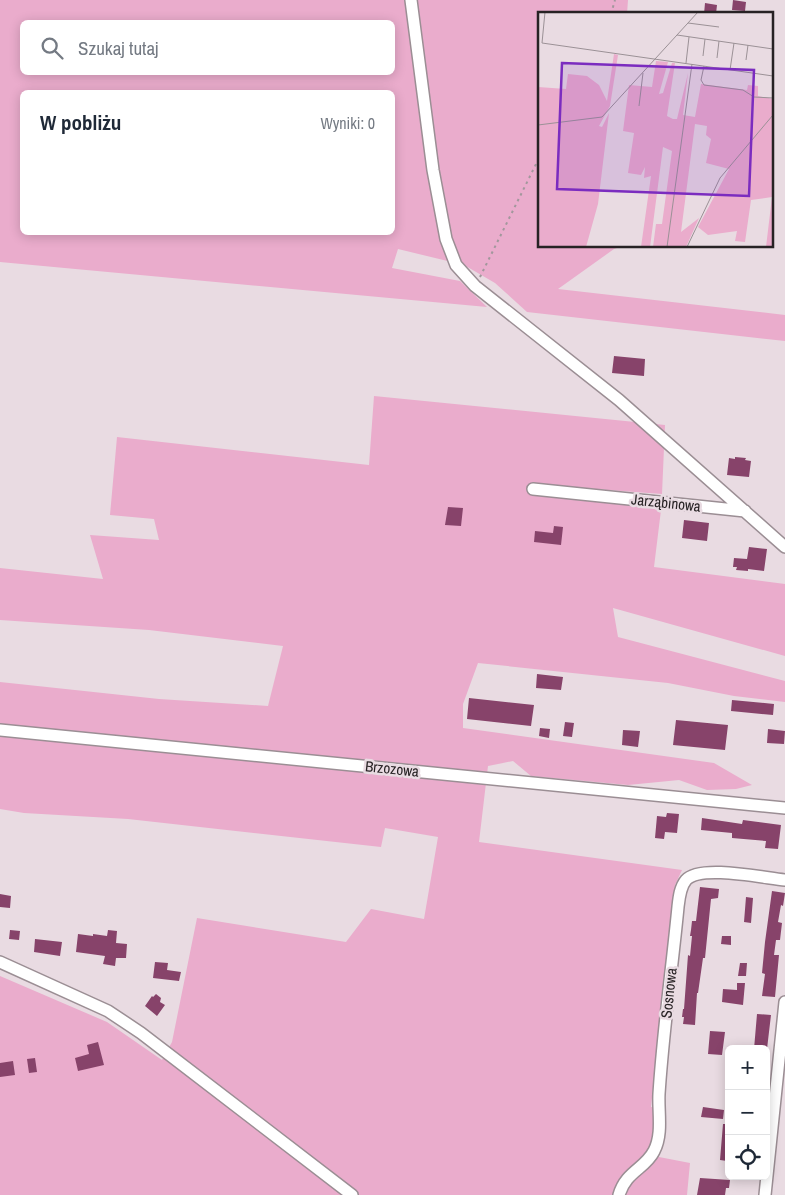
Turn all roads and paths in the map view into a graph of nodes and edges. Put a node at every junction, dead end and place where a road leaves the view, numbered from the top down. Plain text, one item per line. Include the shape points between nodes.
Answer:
1 (411, 0) edge
2 (538, 160) edge
3 (474, 276) dead end
4 (533, 489) dead end
5 (745, 511) junction
6 (785, 546) edge
7 (0, 730) edge
8 (785, 808) edge
9 (785, 880) edge
10 (0, 962) edge
11 (785, 1002) edge
12 (783, 1047) edge
13 (352, 1195) edge
14 (619, 1195) edge
15 (765, 1195) edge

1 - 5 street via 433,170 446,238 456,265 475,286 619,400
2 - 3 path via 478,280
4 - 5 street, Jarząbinowa
5 - 6 street
7 - 8 street, Brzozowa
9 - 14 street, Sosnowa via 710,871 695,874 681,889 659,1094 659,1134 654,1151 630,1175
10 - 13 street via 108,1011
11 - 12 street
12 - 15 street

